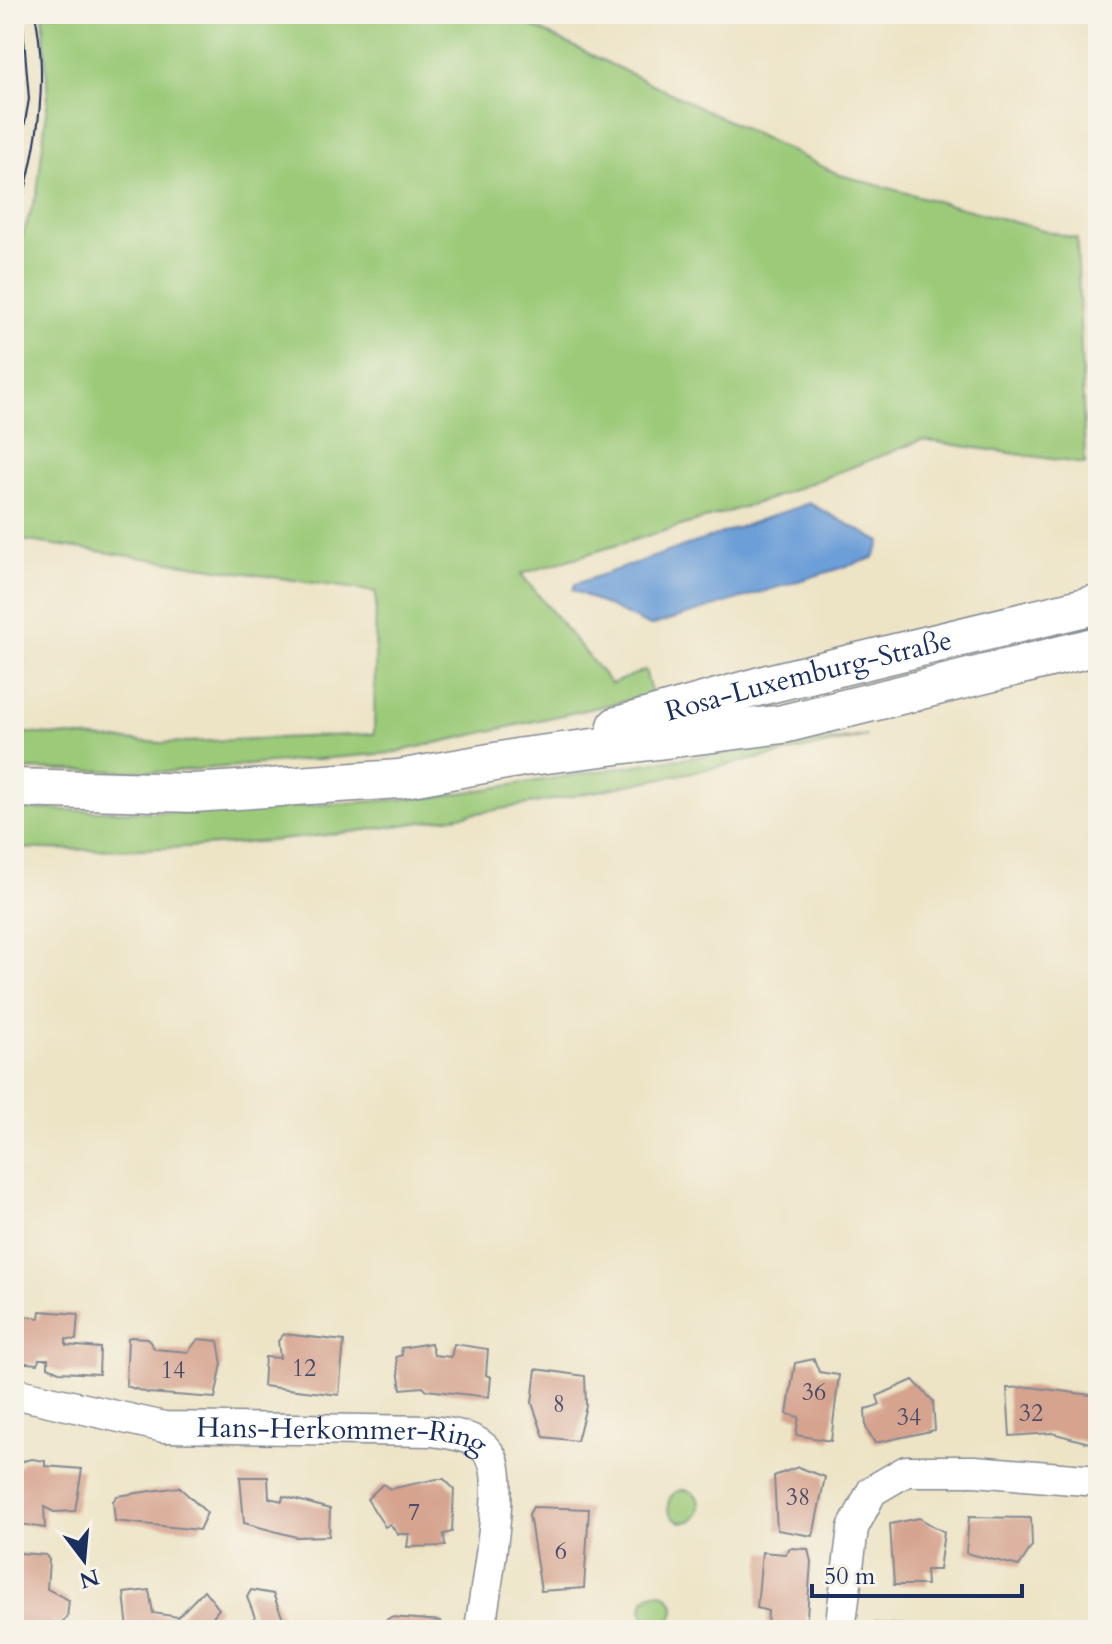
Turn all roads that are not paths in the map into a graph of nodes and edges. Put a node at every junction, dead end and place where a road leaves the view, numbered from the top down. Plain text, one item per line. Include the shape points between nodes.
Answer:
1 (1098, 604) edge
2 (1098, 646) edge
3 (523, 757) junction
4 (14, 788) edge
5 (14, 1393) edge
6 (1098, 1481) edge
7 (480, 1630) edge
8 (840, 1630) edge

1 - 3 main road, Rosa-Luxemburg-Straße via 768,684
2 - 3 main road, Rosa-Luxemburg-Straße via 783,724
3 - 4 main road, Rosa-Luxemburg-Straße via 399,779 194,793
5 - 7 street, Hans-Herkommer-Ring via 164,1427 432,1431 471,1437 492,1457 497,1485
6 - 8 street via 906,1471 872,1491 853,1528

